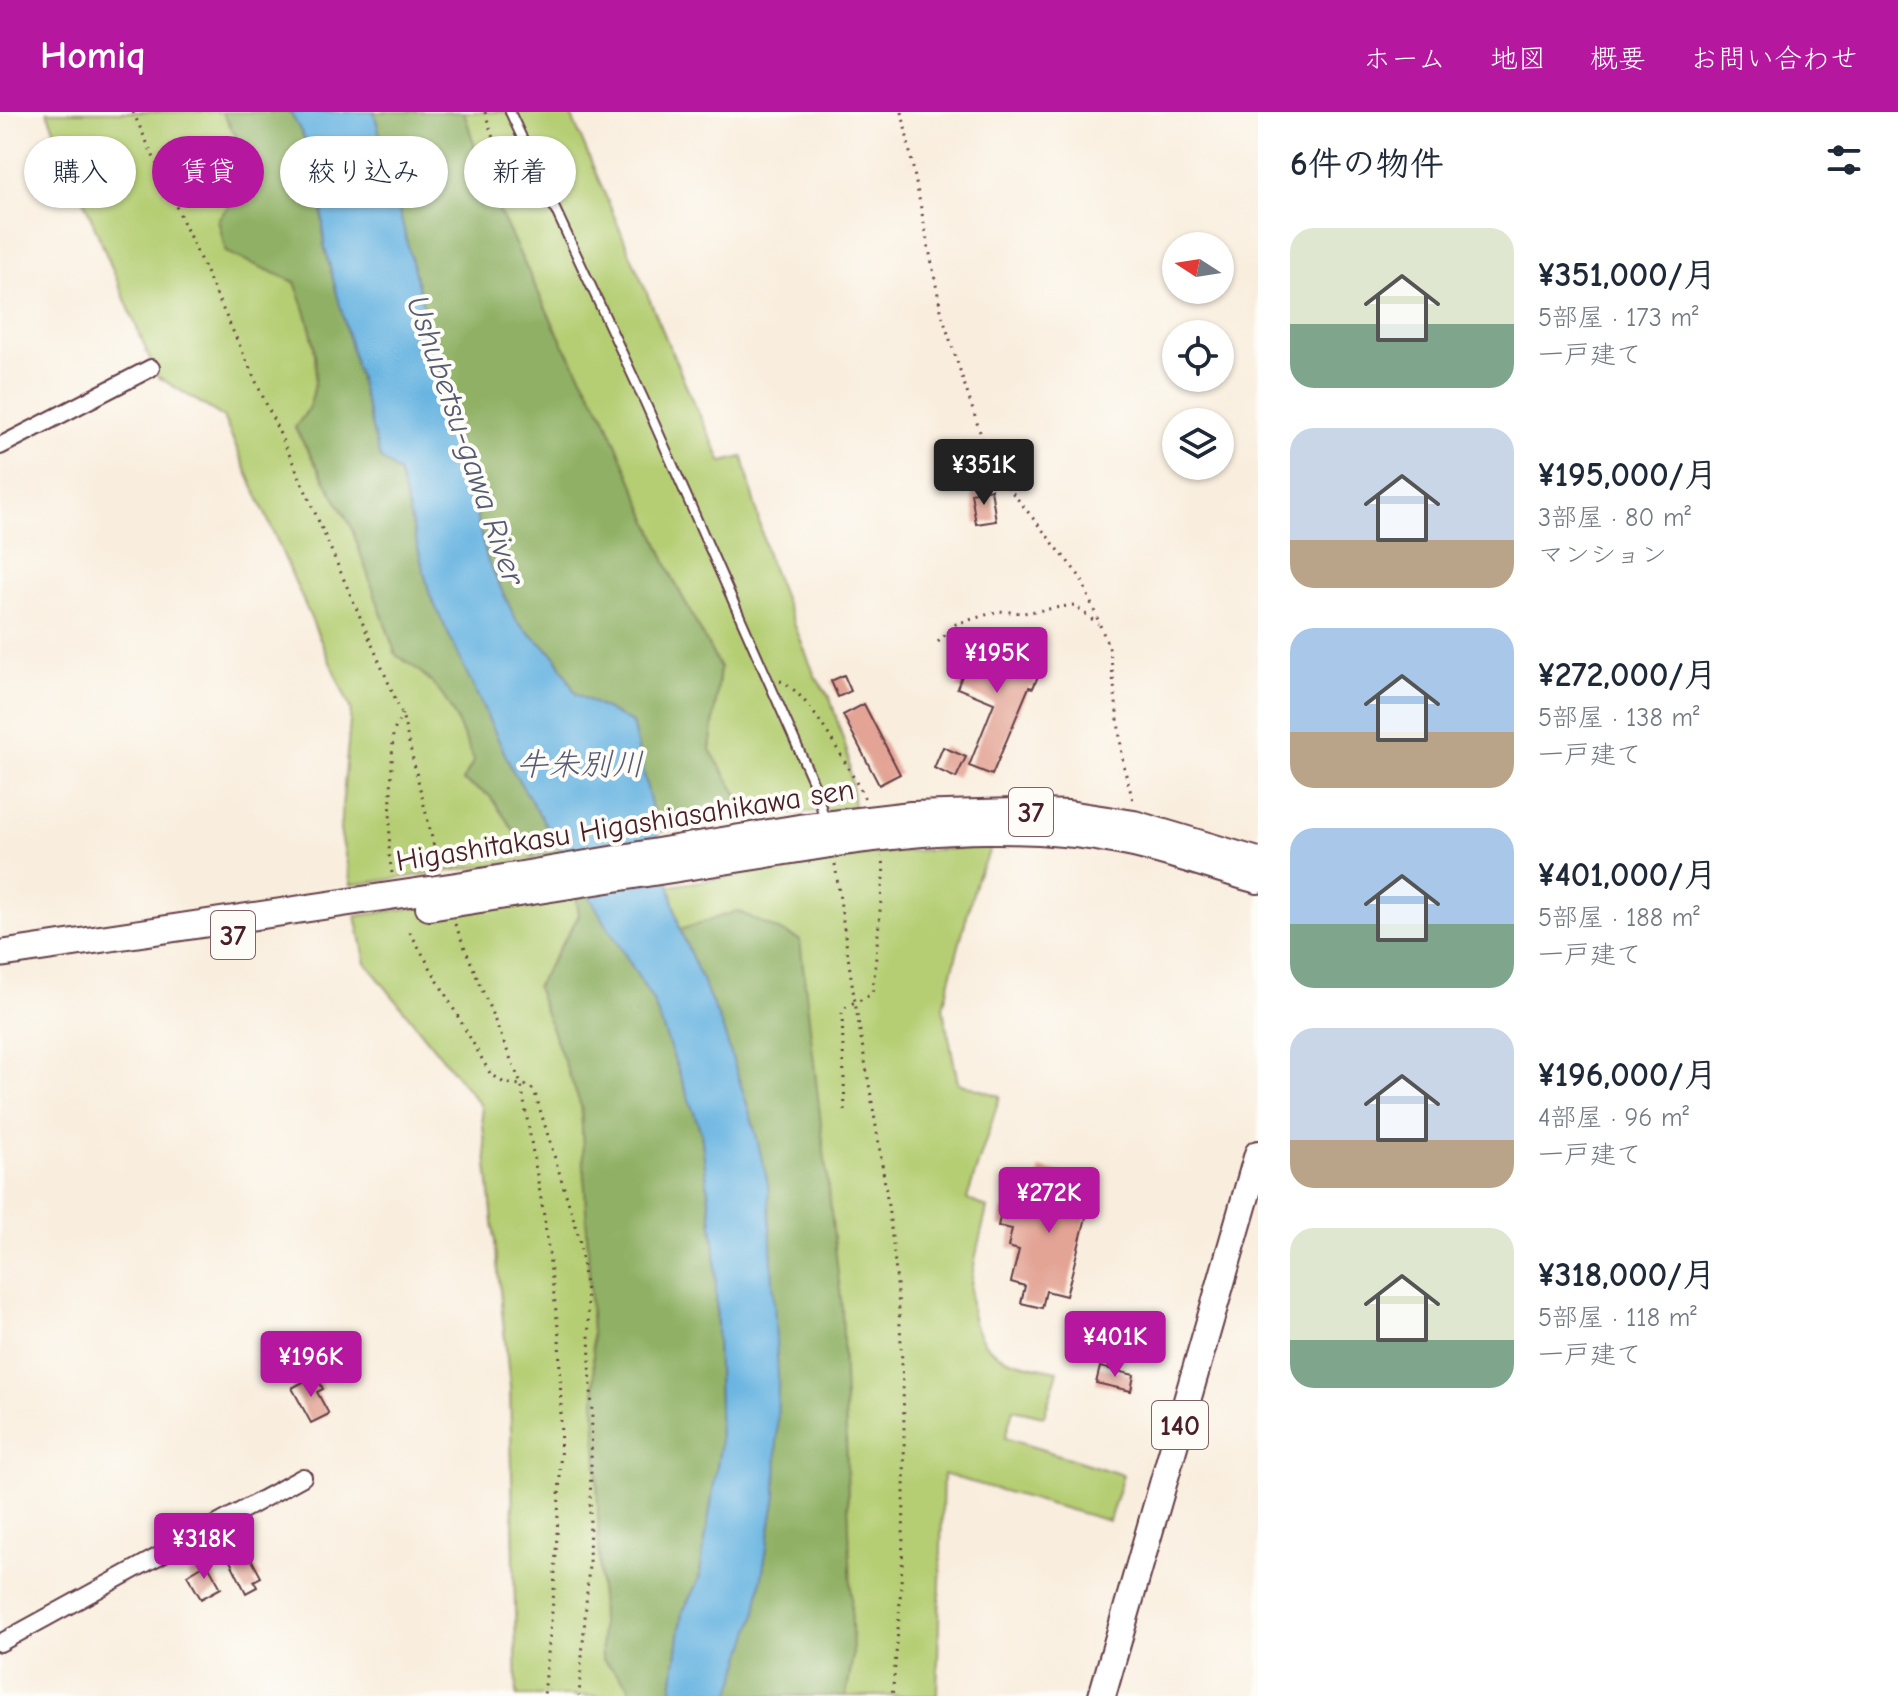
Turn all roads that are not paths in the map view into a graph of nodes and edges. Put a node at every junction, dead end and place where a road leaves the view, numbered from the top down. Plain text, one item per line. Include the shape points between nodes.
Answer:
1 (510, 112) edge
2 (151, 368) dead end
3 (0, 446) edge
4 (829, 834) junction
5 (1258, 861) edge
6 (1258, 880) edge
7 (456, 894) junction
8 (0, 954) edge
9 (0, 970) edge
10 (1258, 1154) edge
11 (303, 1477) dead end
12 (0, 1643) edge
13 (1102, 1696) edge

1 - 4 lane via 814,784
2 - 3 street
4 - 5 main road, Higashitakasu Higashiasahikawa sen / 37 via 911,815 1068,814 1134,824
4 - 6 main road, Higashitakasu Higashiasahikawa sen / 37 via 1013,829 1070,834 1130,843
4 - 7 main road, Higashitakasu Higashiasahikawa sen / 37
7 - 8 main road, Higashitakasu Higashiasahikawa sen / 37
7 - 9 main road, Higashitakasu Higashiasahikawa sen / 37
10 - 13 main road, 140
11 - 12 street

